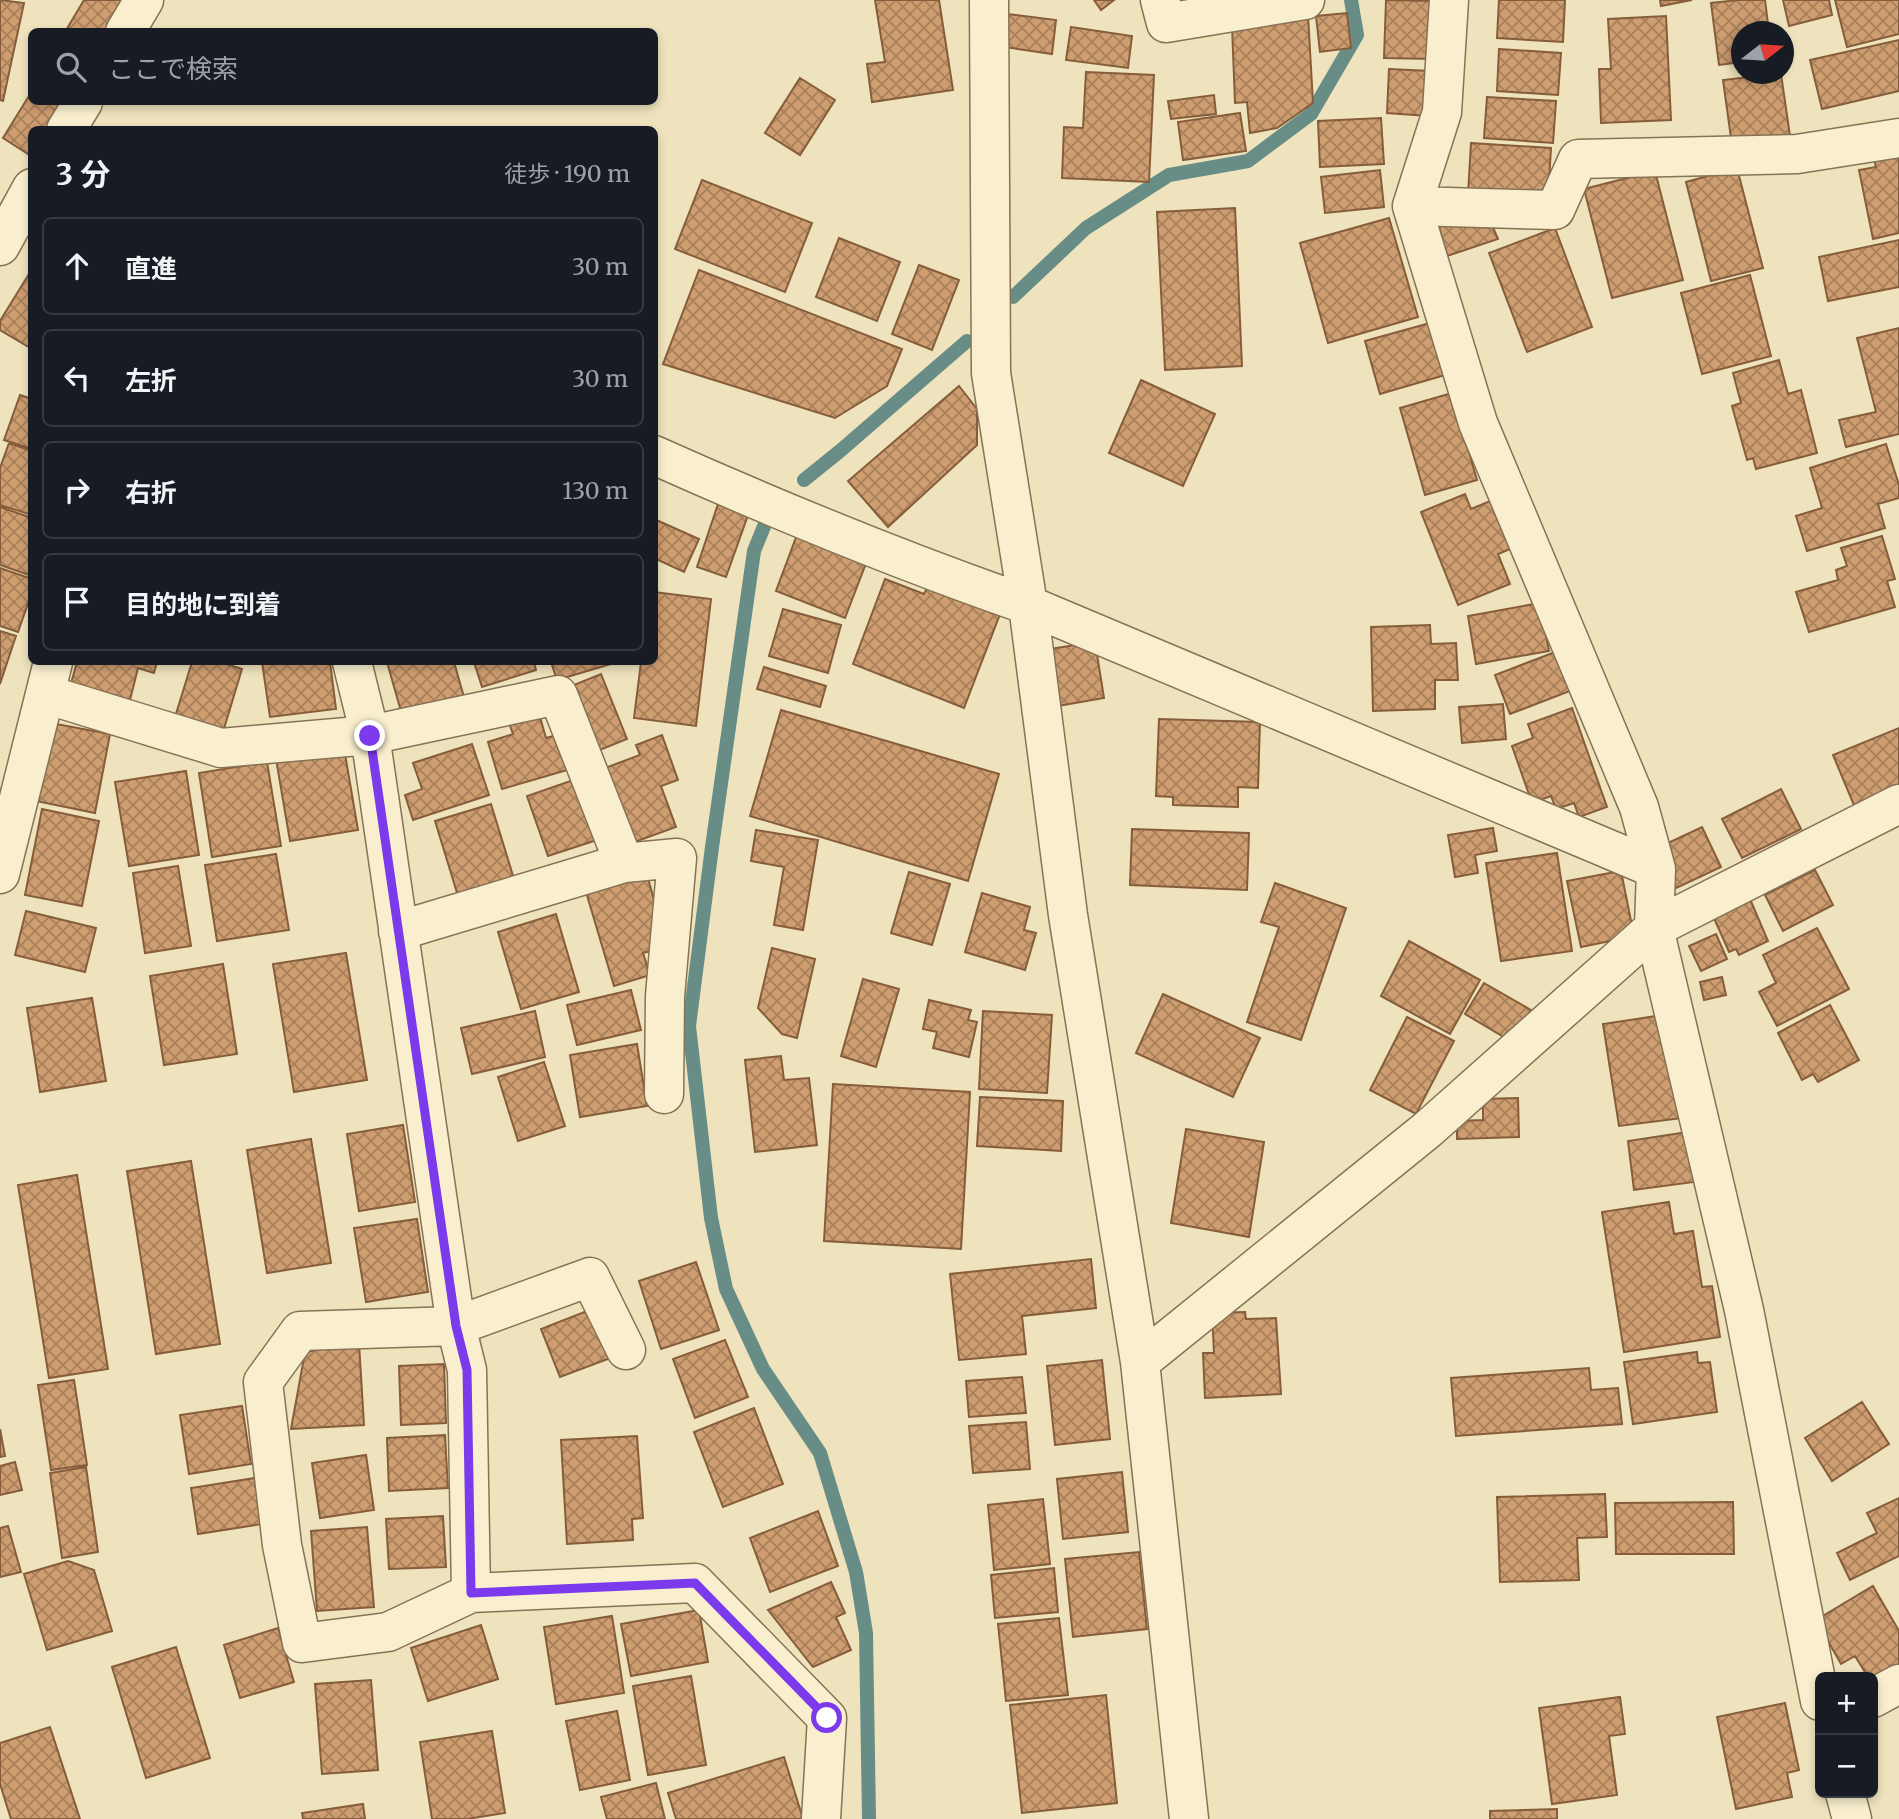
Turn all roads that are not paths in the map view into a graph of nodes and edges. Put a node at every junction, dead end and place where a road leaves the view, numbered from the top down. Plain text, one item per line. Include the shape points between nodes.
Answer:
1 (144, 0) edge
2 (989, 0) edge
3 (1160, 0) edge
4 (1305, 0) edge
5 (1449, 0) edge
6 (127, 28) edge
7 (81, 105) edge
8 (68, 126) edge
9 (1899, 138) edge
10 (28, 195) edge
11 (1412, 206) junction
12 (0, 246) edge
13 (658, 457) edge
14 (1028, 605) junction
15 (353, 665) edge
16 (49, 678) edge
17 (370, 736) junction
18 (1899, 804) edge
19 (624, 863) junction
20 (1656, 869) junction
21 (0, 874) edge
22 (1654, 928) junction
23 (398, 930) junction
24 (664, 1094) dead end
25 (456, 1326) junction
26 (626, 1350) dead end
27 (1140, 1362) junction
28 (471, 1593) junction
29 (1815, 1675) edge
30 (1899, 1684) edge
31 (1878, 1695) edge
32 (1846, 1798) edge
33 (821, 1819) edge
34 (1189, 1819) edge
35 (1852, 1819) edge

1 - 6 street
2 - 14 street via 991,373
3 - 4 street via 1166,23
5 - 11 street via 1442,112
7 - 8 street
9 - 11 street via 1797,154 1578,159 1555,210
10 - 12 street
11 - 20 street via 1478,423 1639,807
13 - 14 street via 933,572
14 - 20 street
14 - 27 street via 1068,915
15 - 17 street
16 - 17 street via 221,748
16 - 21 street
17 - 19 street via 558,695
17 - 23 street
18 - 22 street
19 - 23 street
19 - 24 street via 677,858 665,996
20 - 22 street
22 - 27 street via 1427,1130
22 - 29 street via 1744,1310
23 - 25 street
25 - 26 street via 590,1277
25 - 28 street via 467,1370
25 - 28 street via 300,1331 263,1382 282,1545 302,1643 388,1632
27 - 34 street
28 - 33 street via 695,1583 827,1718
30 - 31 street
32 - 35 street

